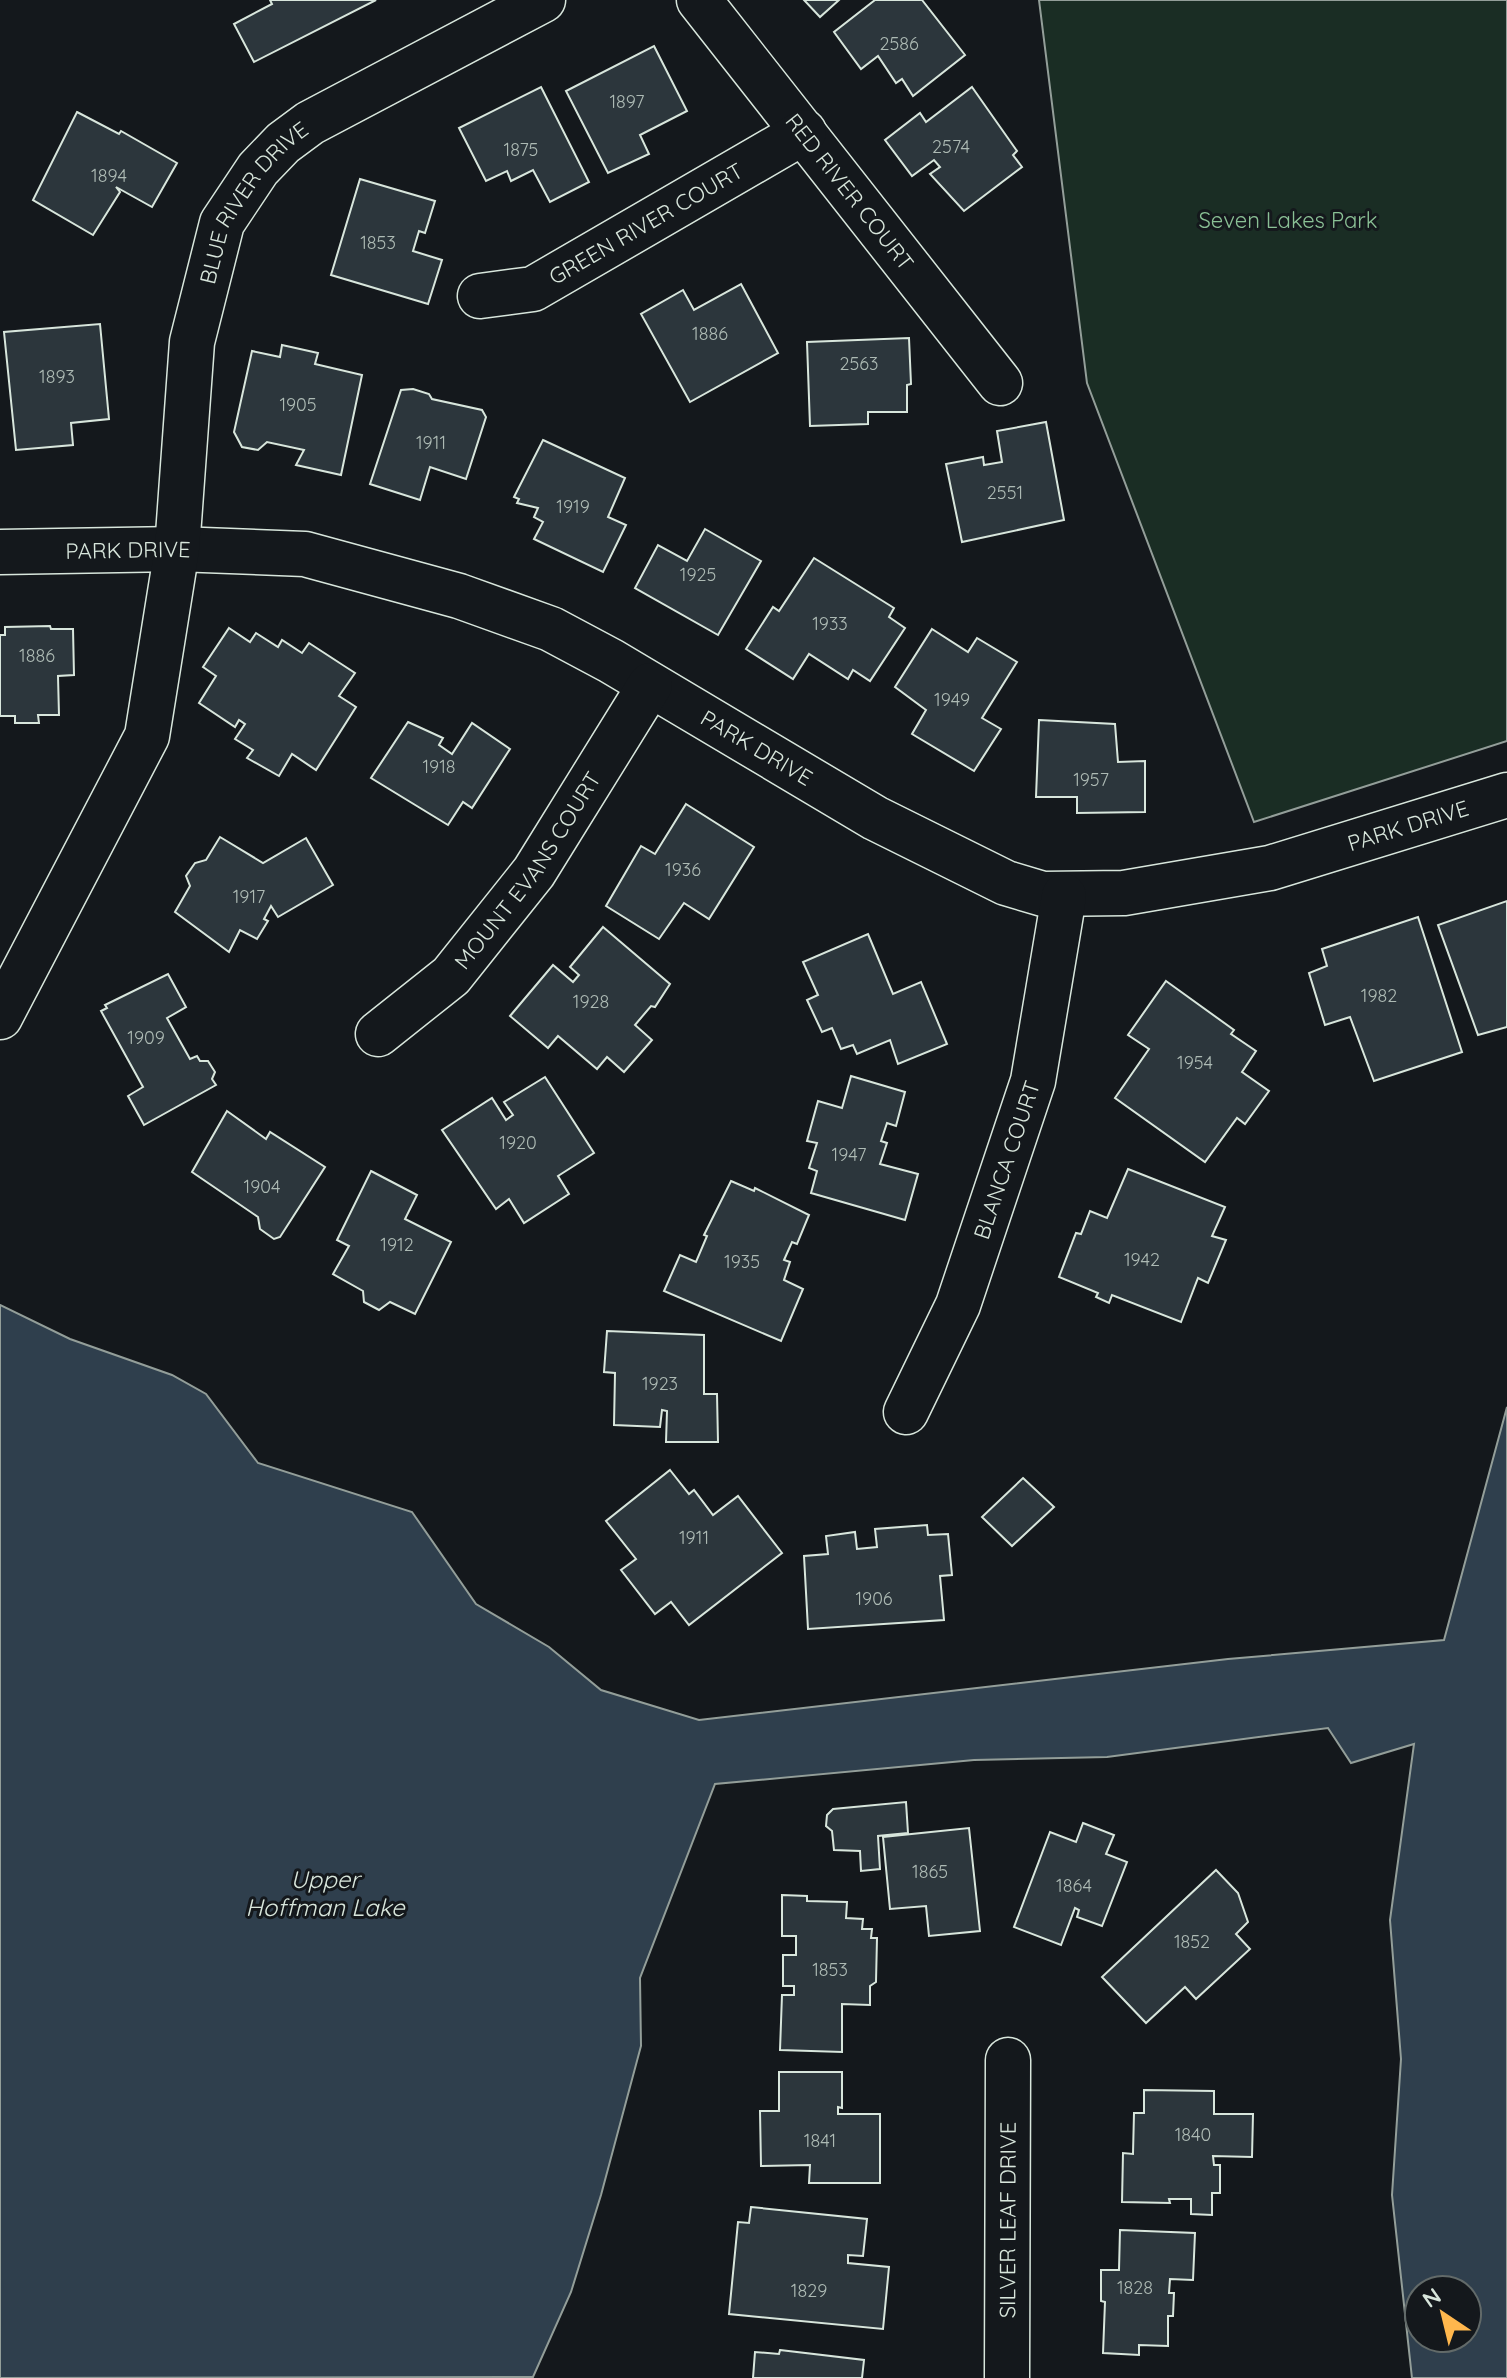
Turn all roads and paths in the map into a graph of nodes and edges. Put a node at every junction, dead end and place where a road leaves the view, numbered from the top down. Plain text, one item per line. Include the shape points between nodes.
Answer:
1 (543, 0) edge
2 (699, 0) edge
3 (804, 132) junction
4 (480, 296) dead end
5 (1000, 383) dead end
6 (177, 549) junction
7 (0, 552) edge
8 (650, 685) junction
9 (1507, 795) edge
10 (1064, 896) junction
11 (0, 1017) edge
12 (378, 1034) dead end
13 (906, 1412) dead end
14 (1008, 2060) dead end
15 (1007, 2378) edge

1 - 6 street, BLUE RIVER DRIVE via 310,123 283,143 237,197 222,223 192,342
2 - 3 street, RED RIVER COURT
3 - 4 street, GREEN RIVER COURT via 533,289
3 - 5 street, RED RIVER COURT
6 - 7 street, PARK DRIVE
6 - 8 street, PARK DRIVE via 305,554 459,596 551,629
6 - 11 street, BLUE RIVER DRIVE via 147,736
8 - 10 street, PARK DRIVE via 875,818 1006,883
8 - 12 street, MOUNT EVANS COURT via 534,872 451,976
9 - 10 street, PARK DRIVE via 1270,868 1124,893
10 - 13 street, BLANCA COURT via 1033,1081 958,1305
14 - 15 street, SILVER LEAF DRIVE

